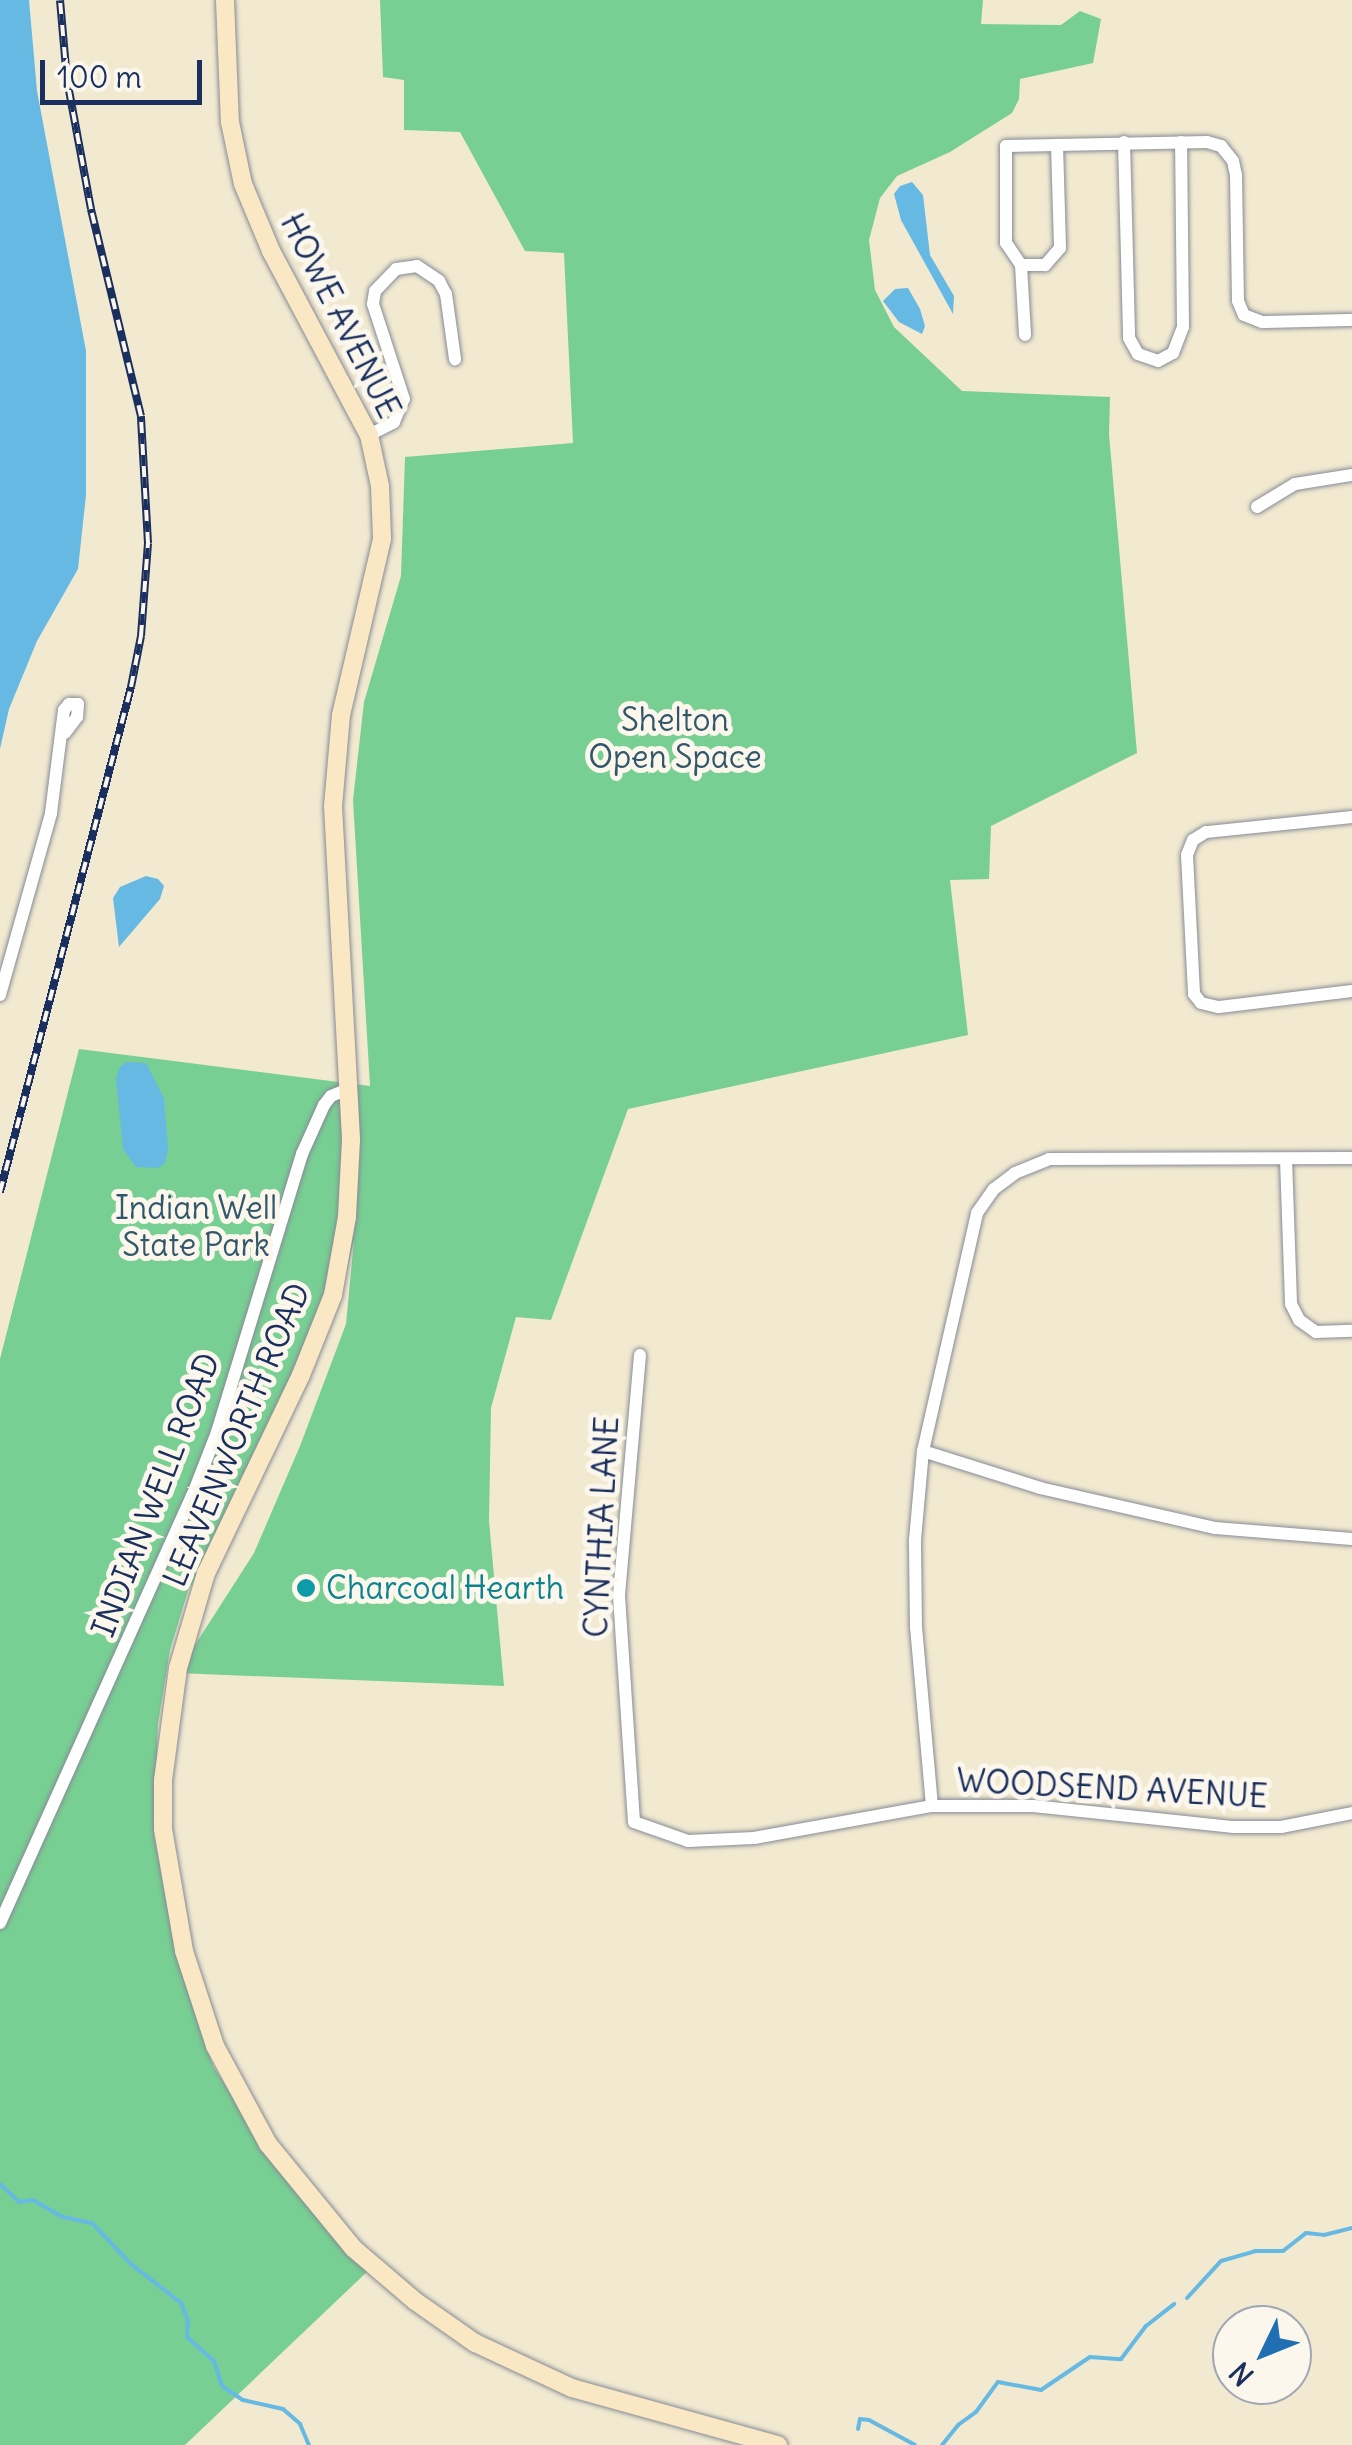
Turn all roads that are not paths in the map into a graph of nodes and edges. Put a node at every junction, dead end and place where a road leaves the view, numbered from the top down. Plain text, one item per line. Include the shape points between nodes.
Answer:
1 (225, 0) edge
2 (1124, 142) junction
3 (1181, 142) junction
4 (1057, 145) junction
5 (1021, 265) junction
6 (1352, 320) edge
7 (1025, 335) dead end
8 (455, 359) dead end
9 (370, 435) junction
10 (1352, 476) edge
11 (1258, 508) dead end
12 (64, 732) dead end
13 (1352, 818) edge
14 (333, 838) joint
15 (1352, 992) edge
16 (0, 996) edge
17 (348, 1089) junction
18 (1352, 1158) edge
19 (1286, 1159) junction
20 (1352, 1331) edge
21 (640, 1355) dead end
22 (923, 1451) junction
23 (1352, 1538) edge
24 (932, 1806) junction
25 (1352, 1813) edge
26 (634, 1822) joint
27 (0, 1923) edge
28 (778, 2445) edge

1 - 9 main road, HOWE AVENUE via 230,122 243,184 271,251
2 - 3 street
2 - 3 street via 1129,338 1138,354 1158,361 1173,352 1182,334
2 - 4 street
3 - 6 street via 1216,143 1233,161 1244,315 1262,322
4 - 5 street via 1060,248 1046,266
4 - 5 street via 1006,146 1006,243
5 - 7 street
8 - 9 street via 439,281 417,266 396,269 373,304 404,399 394,422
9 - 14 main road, HOWE AVENUE via 382,539 342,715
10 - 11 street via 1295,484
12 - 16 street via 50,813
13 - 15 street via 1206,832 1192,840 1188,855 1194,994 1200,1002 1219,1007
14 - 17 main road, LEAVENWORTH ROAD
17 - 27 street, INDIAN WELL ROAD via 324,1105 302,1154 217,1432 168,1556
17 - 28 main road, LEAVENWORTH ROAD via 347,1217 333,1296 206,1573 172,1701 163,1830 198,2000 215,2046 280,2160 353,2248 414,2301 475,2342 560,2383
18 - 19 street
19 - 20 street via 1291,1304 1316,1332
19 - 22 street via 1049,1159 994,1189 971,1230
21 - 26 street, CYNTHIA LANE via 619,1596
22 - 23 street via 1040,1488 1215,1528
22 - 24 street via 916,1628
24 - 25 street, WOODSEND AVENUE via 1033,1806 1250,1827
24 - 26 street, WOODSEND AVENUE via 754,1838 688,1841

